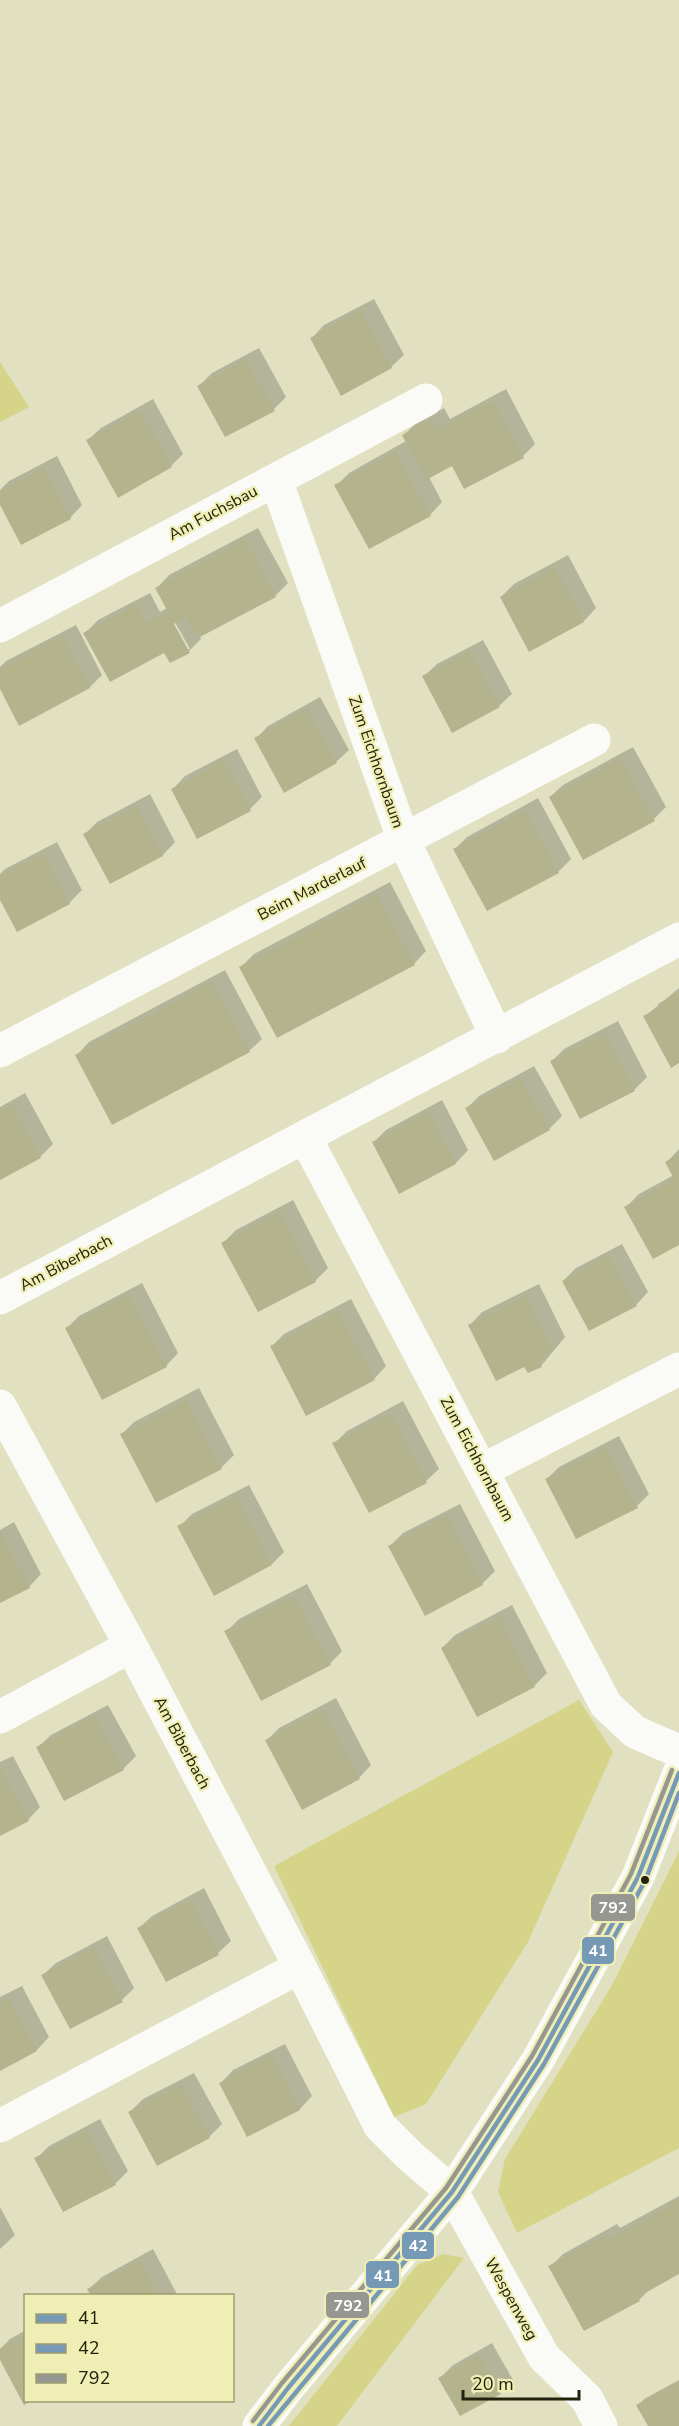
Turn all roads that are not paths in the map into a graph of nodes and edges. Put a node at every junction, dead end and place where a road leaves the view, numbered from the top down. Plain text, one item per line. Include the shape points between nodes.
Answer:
1 (426, 400) dead end
2 (276, 480) junction
3 (0, 626) edge
4 (594, 740) dead end
5 (404, 841) junction
6 (679, 939) edge
7 (496, 1037) junction
8 (0, 1051) edge
9 (305, 1137) junction
10 (0, 1298) edge
11 (679, 1369) edge
12 (0, 1406) edge
13 (483, 1470) junction
14 (131, 1646) junction
15 (0, 1718) edge
16 (679, 1751) edge
17 (679, 1773) edge
18 (300, 1967) junction
19 (0, 2126) edge
20 (452, 2192) junction
21 (259, 2426) edge
22 (601, 2426) edge

1 - 2 street, Am Fuchsbau
2 - 3 street, Am Fuchsbau
2 - 5 street, Zum Eichhornbaum
4 - 5 street, Beim Marderlauf
5 - 7 street, Zum Eichhornbaum
5 - 8 street, Beim Marderlauf
6 - 7 street
7 - 9 street
9 - 10 street, Am Biberbach
9 - 13 street, Zum Eichhornbaum
11 - 13 street
12 - 14 street, Am Biberbach
13 - 16 street, Zum Eichhornbaum via 606,1705 635,1732
14 - 15 street
14 - 18 street, Am Biberbach
17 - 20 street via 638,1877 538,2060
18 - 19 street
18 - 20 street, Am Biberbach via 380,2126
20 - 21 street
20 - 22 street, Wespenweg via 544,2357 587,2399

